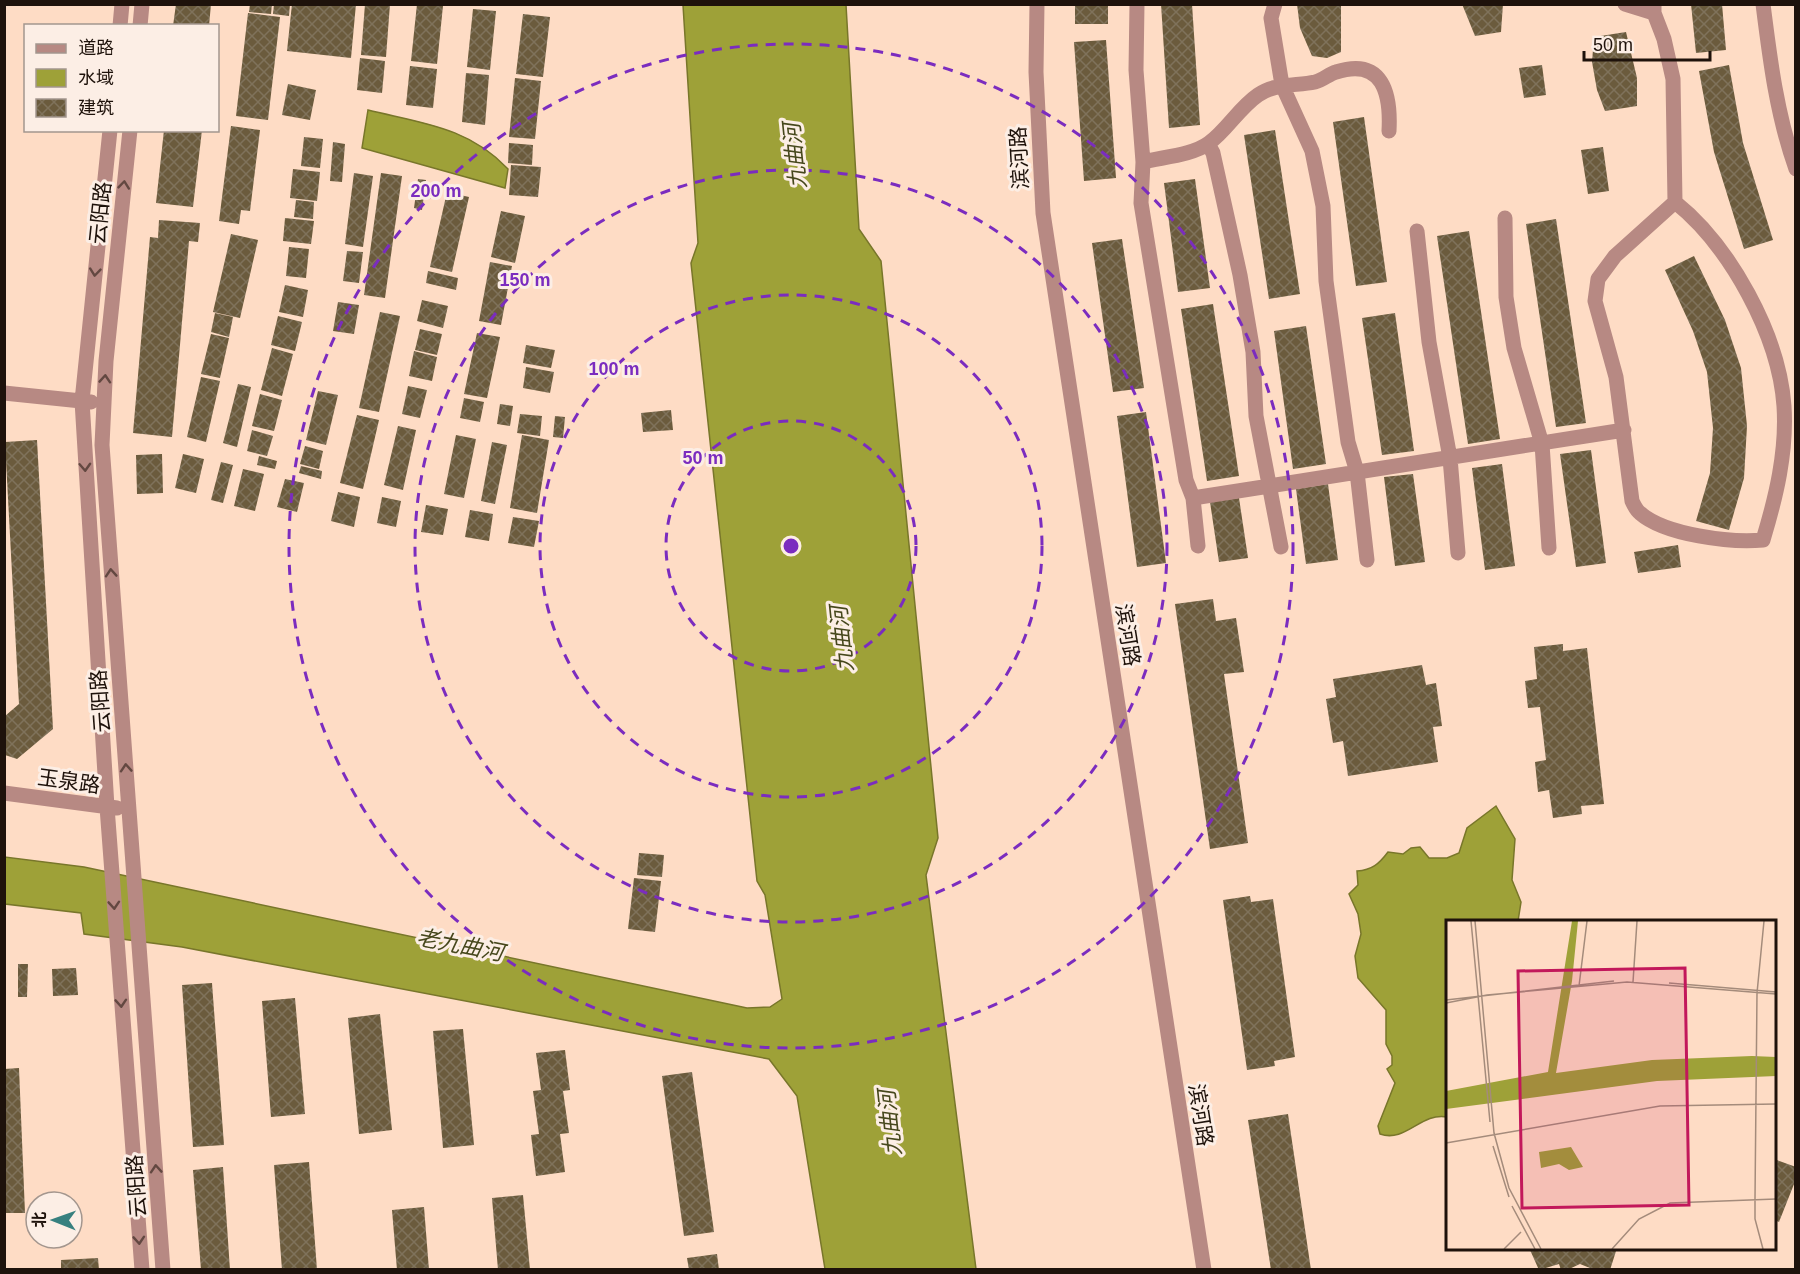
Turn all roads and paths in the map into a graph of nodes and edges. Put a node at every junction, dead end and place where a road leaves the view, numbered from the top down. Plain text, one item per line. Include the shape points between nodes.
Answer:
1 (122, 4) edge
2 (142, 4) edge
3 (1037, 4) edge
4 (1137, 4) edge
5 (1275, 4) edge
6 (1625, 4) edge
7 (1763, 4) edge
8 (1654, 9) edge
9 (120, 24) edge
10 (140, 24) edge
11 (1282, 85) junction
12 (1389, 131) dead end
13 (110, 132) edge
14 (130, 132) edge
15 (1209, 144) junction
16 (1143, 162) junction
17 (1796, 169) edge
18 (1675, 202) junction
19 (1504, 218) dead end
20 (1417, 231) dead end
21 (4, 393) edge
22 (82, 401) junction
23 (103, 403) junction
24 (1624, 430) junction
25 (1542, 444) junction
26 (1450, 458) junction
27 (1357, 471) junction
28 (1268, 484) junction
29 (1193, 498) junction
30 (1198, 546) dead end
31 (1281, 548) dead end
32 (1549, 548) dead end
33 (1458, 553) dead end
34 (1367, 560) dead end
35 (4, 793) edge
36 (107, 807) junction
37 (129, 810) junction
38 (142, 1269) edge
39 (163, 1269) edge
40 (1204, 1269) edge

1 - 9 street
2 - 10 street
3 - 40 street, 滨河路 via 1043,213
4 - 16 street via 1136,70
5 - 11 street via 1271,18
6 - 8 street
7 - 17 street via 1772,69
8 - 18 street via 1673,78
11 - 12 street via 1317,82 1336,72 1356,69 1373,74 1385,86
11 - 15 street via 1259,94
11 - 27 street via 1312,151 1323,206 1326,281 1348,442
13 -> 22 street, 云阳路
23 -> 14 street, 云阳路
15 - 16 street
15 - 28 street via 1240,275
16 - 29 street via 1141,203 1186,480
18 - 24 street via 1616,256 1598,279 1598,320 1616,377
18 - 24 street via 1693,217 1730,263 1752,298 1773,356 1784,405 1783,442 1775,498 1763,540 1742,542 1680,531 1639,513 1628,480
19 - 25 street via 1506,297 1514,348
20 - 26 street via 1429,342
21 - 22 street
22 - 23 street
22 -> 36 street, 云阳路
37 -> 23 street, 云阳路 via 102,445
24 - 25 street
25 - 26 street
25 - 32 street
26 - 27 street
26 - 33 street
27 - 28 street
27 - 34 street
28 - 29 street
28 - 31 street
29 - 30 street
35 - 36 street, 玉泉路
36 - 37 street, 玉泉路
36 -> 38 street, 云阳路
39 -> 37 street, 云阳路

